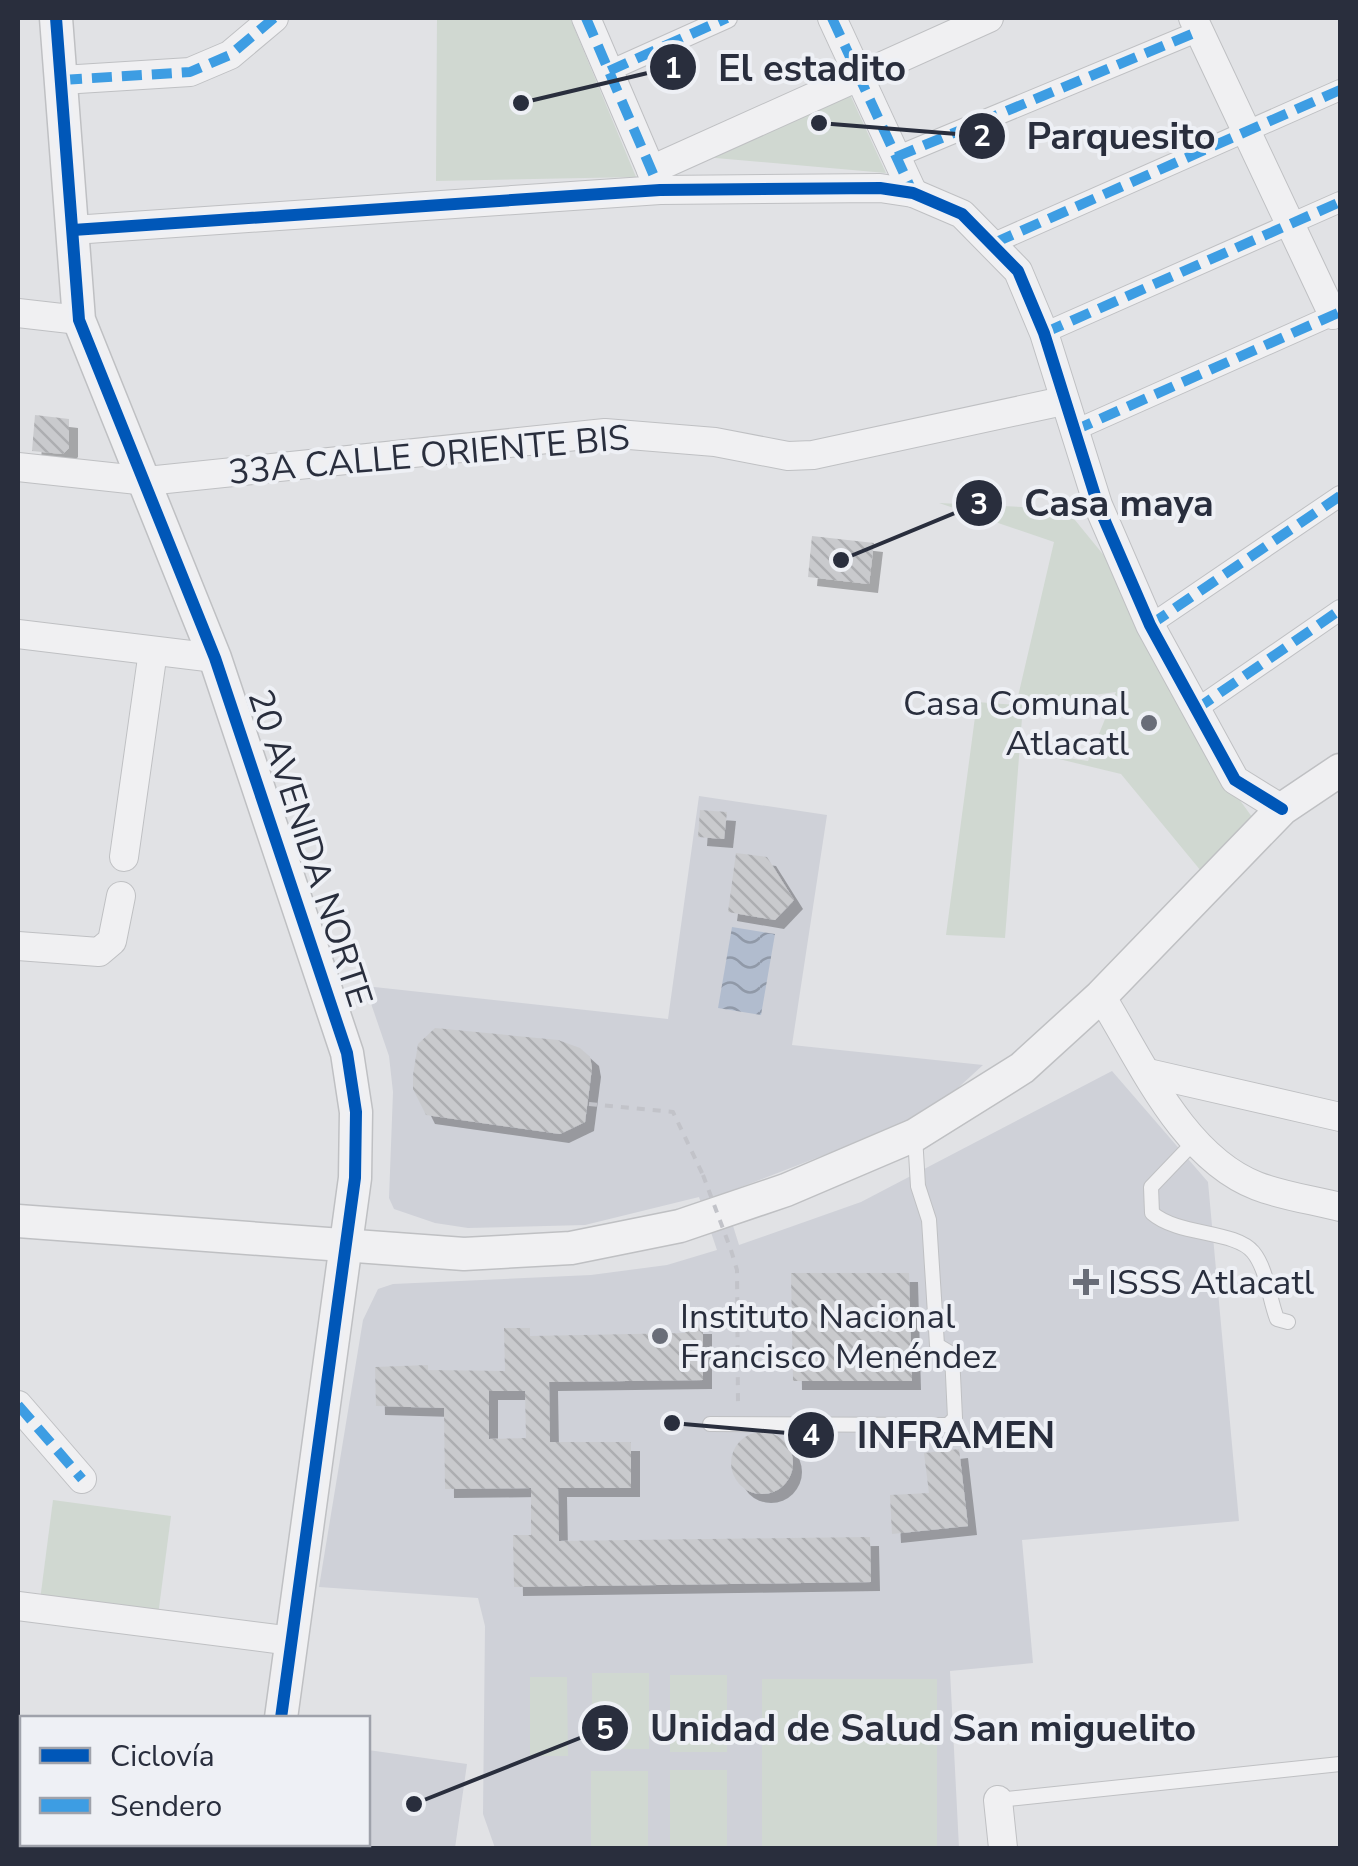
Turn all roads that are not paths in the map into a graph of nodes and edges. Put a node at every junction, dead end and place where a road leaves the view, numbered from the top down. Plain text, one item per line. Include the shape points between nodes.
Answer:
1 (56, 18) edge
2 (274, 18) edge
3 (586, 18) edge
4 (727, 18) edge
5 (832, 18) edge
6 (989, 18) edge
7 (1196, 24) edge
8 (609, 71) junction
9 (859, 76) junction
10 (62, 80) junction
11 (1340, 90) edge
12 (1247, 132) junction
13 (896, 157) junction
14 (656, 180) junction
15 (913, 193) junction
16 (1340, 202) edge
17 (1290, 224) junction
18 (74, 230) junction
19 (994, 242) junction
20 (18, 313) edge
21 (1337, 314) edge
22 (79, 320) junction
23 (1044, 332) junction
24 (1064, 401) junction
25 (1074, 431) junction
26 (18, 467) edge
27 (147, 481) junction
28 (1340, 496) edge
29 (1340, 610) edge
30 (1150, 625) junction
31 (18, 634) edge
32 (153, 651) junction
33 (215, 658) junction
34 (1195, 710) junction
35 (1340, 770) edge
36 (1282, 810) junction
37 (124, 856) dead end
38 (120, 896) dead end
39 (18, 946) edge
40 (1101, 996) junction
41 (1148, 1072) junction
42 (1340, 1117) edge
43 (915, 1135) junction
44 (1195, 1140) junction
45 (1340, 1206) edge
46 (18, 1221) edge
47 (346, 1248) junction
48 (1288, 1322) dead end
49 (18, 1405) edge
50 (710, 1424) dead end
51 (82, 1479) dead end
52 (18, 1606) edge
53 (292, 1640) junction
54 (281, 1716) edge
55 (1340, 1764) edge
56 (998, 1800) joint
57 (1002, 1848) edge

1 - 10 street, 20 AVENIDA NORTE
2 - 10 street via 230,56 190,72
3 - 8 street
4 - 8 street
5 - 9 street
6 - 9 street
7 - 12 street
7 - 13 street
8 - 14 street
9 - 13 street
9 - 14 street
10 - 18 street, 20 AVENIDA NORTE
11 - 12 street
12 - 17 street
12 - 19 street
13 - 15 street
14 - 15 street
14 - 18 street
15 - 19 street via 962,214
16 - 17 street
17 - 21 street
17 - 23 street
18 - 22 street, 20 AVENIDA NORTE
19 - 23 street via 1018,272
20 - 22 street
21 - 25 street
22 - 27 street, 20 AVENIDA NORTE
23 - 24 street
24 - 25 street
24 - 27 street, 33A CALLE ORIENTE BIS via 813,455 605,433
25 - 30 street
26 - 27 street, 33A CALLE ORIENTE BIS
27 - 33 street, 20 AVENIDA NORTE
28 - 30 street
29 - 34 street
30 - 34 street
31 - 32 street
32 - 33 street
32 - 37 street
33 - 47 street, 20 AVENIDA NORTE via 347,1053 356,1112
34 - 36 street via 1235,780
35 - 36 street
36 - 40 street
38 - 39 street via 106,948 74,953
40 - 41 street
40 - 43 street via 1022,1068
41 - 42 street
41 - 44 street
43 - 47 street via 697,1220 571,1248 464,1254
43 - 50 lane via 918,1186 929,1220 937,1345 952,1354 955,1418 948,1424
44 - 45 street via 1256,1185
44 - 48 lane via 1152,1187 1152,1213 1164,1224 1246,1245 1262,1267 1277,1319
46 - 47 street
47 - 53 street, 20 AVENIDA NORTE
49 - 51 street
52 - 53 street
53 - 54 street, 20 AVENIDA NORTE
55 - 56 lane
56 - 57 street

